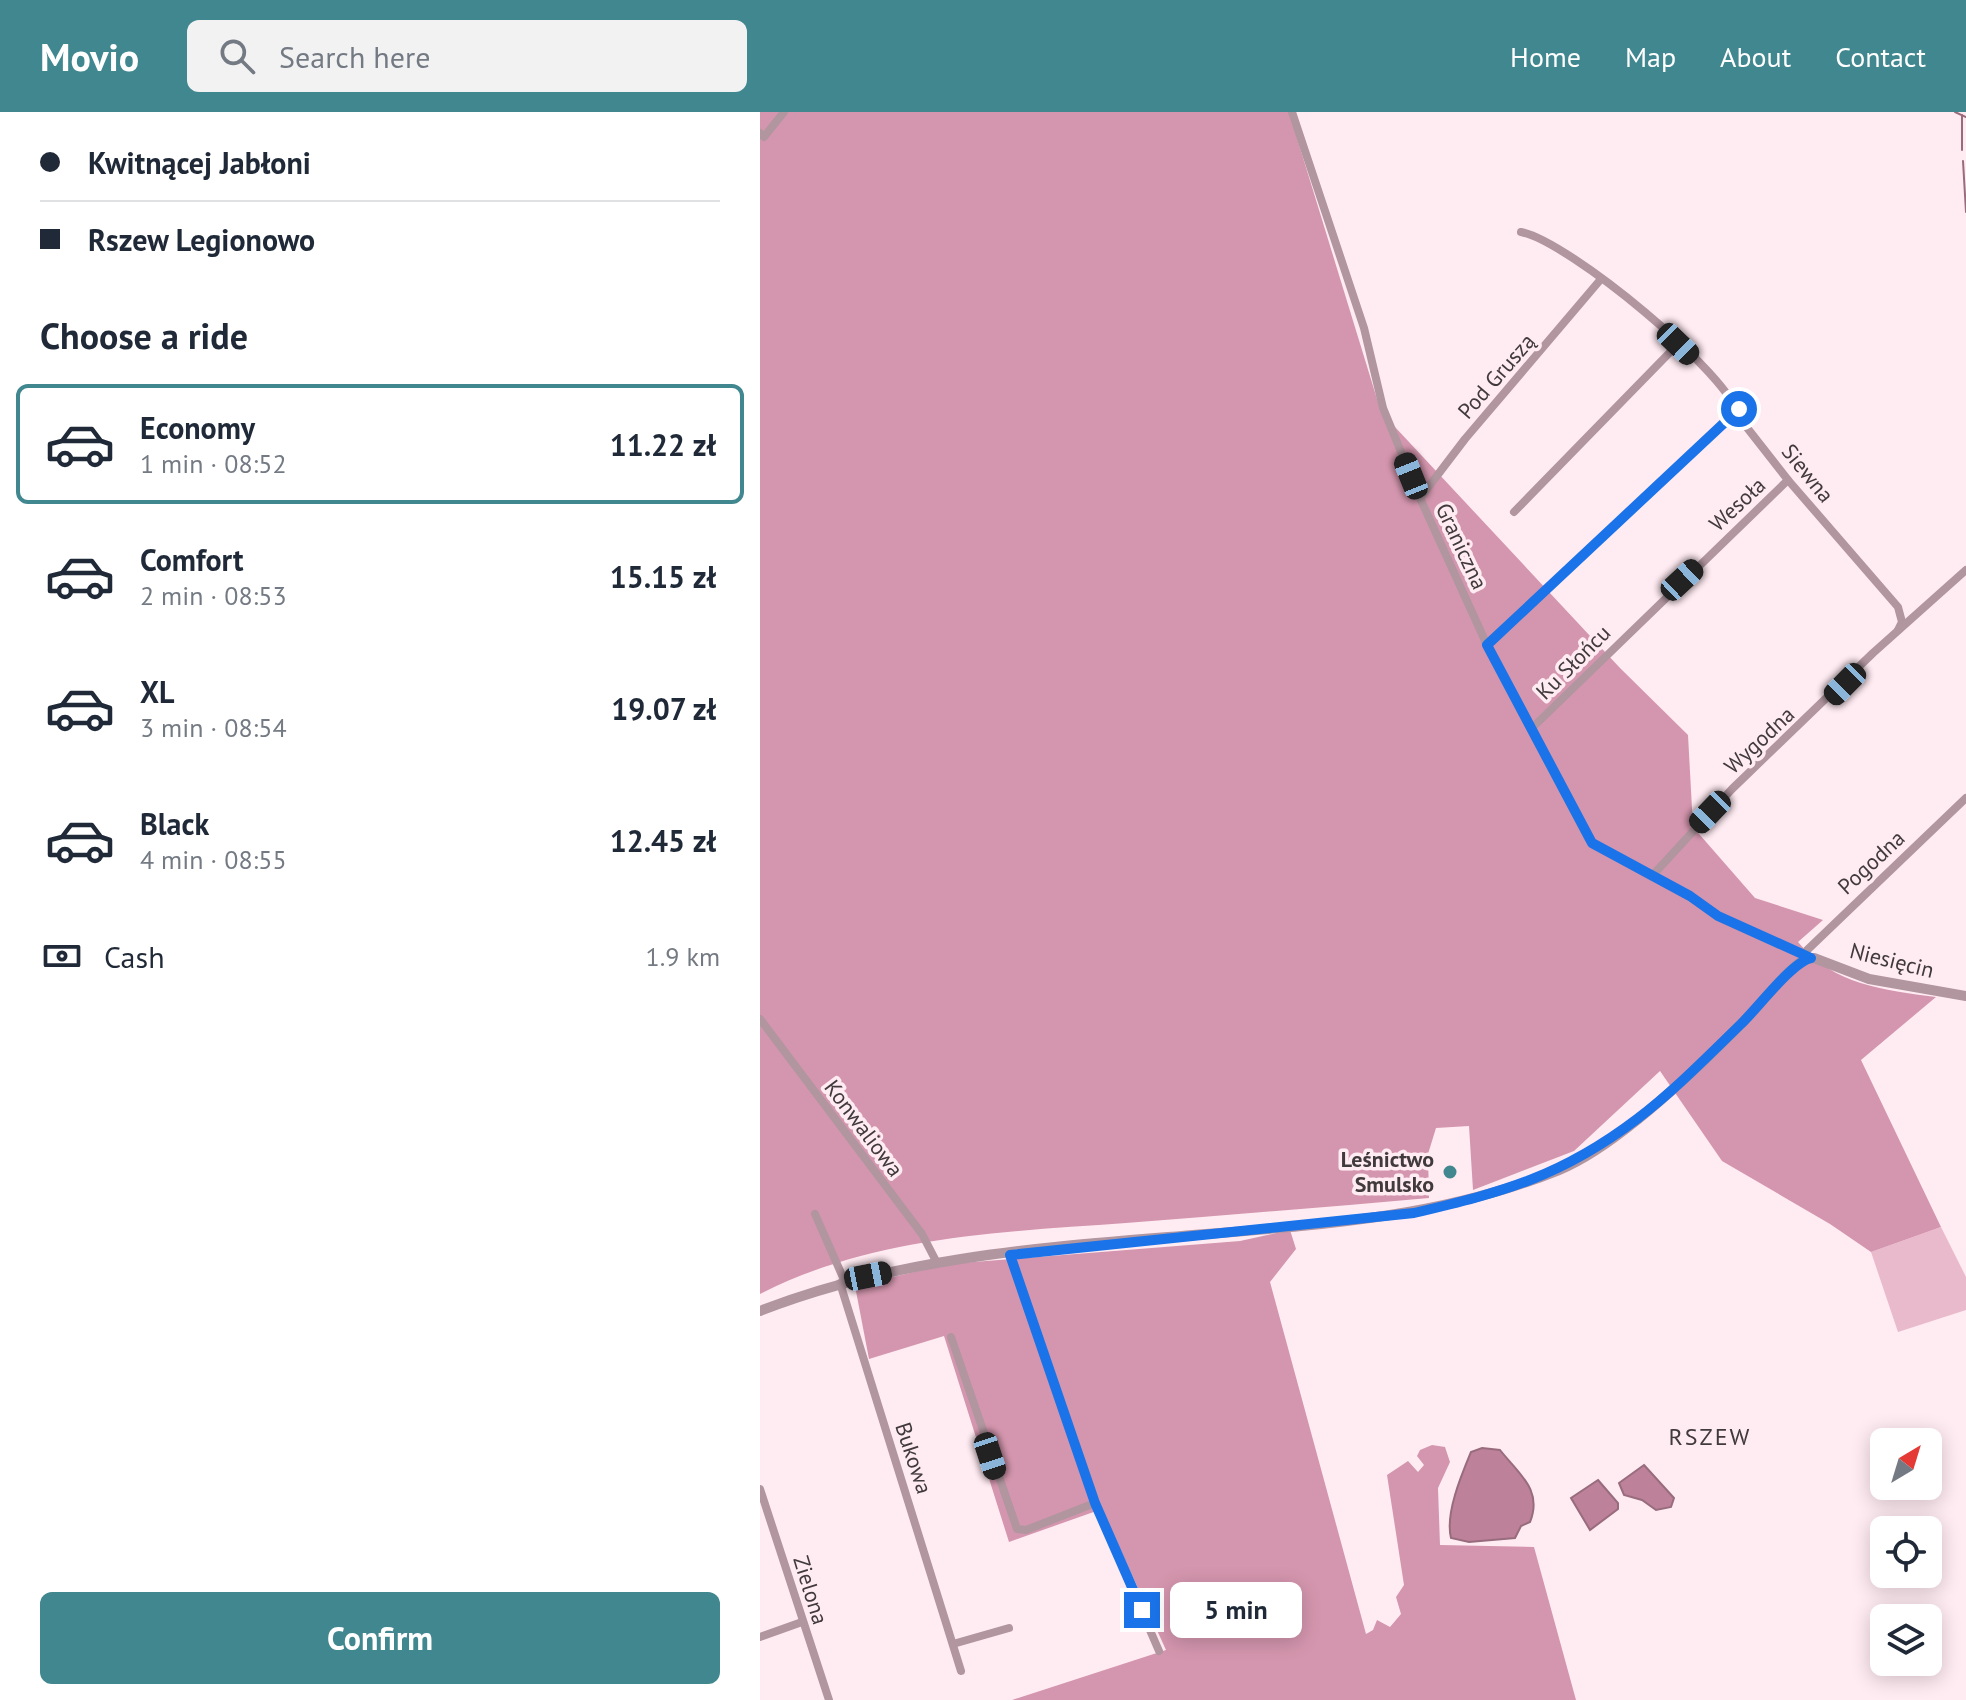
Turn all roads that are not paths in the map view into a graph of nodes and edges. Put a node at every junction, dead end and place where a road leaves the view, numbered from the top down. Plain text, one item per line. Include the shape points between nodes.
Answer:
1 (784, 112) edge
2 (1292, 112) edge
3 (760, 133) edge
4 (1521, 232) dead end
5 (1601, 279) junction
6 (1678, 344) junction
7 (1739, 409) junction
8 (1788, 480) junction
9 (1420, 498) junction
10 (1514, 512) dead end
11 (1966, 570) edge
12 (1640, 620) joint
13 (1898, 630) junction
14 (1487, 645) junction
15 (1531, 729) junction
16 (1966, 798) edge
17 (1652, 876) junction
18 (1807, 956) junction
19 (1965, 995) edge
20 (760, 1019) edge
21 (815, 1214) dead end
22 (1010, 1255) junction
23 (936, 1261) junction
24 (842, 1282) junction
25 (760, 1311) edge
26 (951, 1337) dead end
27 (760, 1489) edge
28 (1095, 1503) junction
29 (802, 1622) junction
30 (1009, 1628) dead end
31 (760, 1637) edge
32 (953, 1644) junction
33 (1159, 1651) dead end
34 (961, 1671) dead end
35 (829, 1700) edge

1 - 3 street via 764,137
2 - 9 street, Graniczna via 1364,328 1383,408
4 - 5 street, Siewna via 1564,250
5 - 6 street, Siewna
5 - 9 street, Pod Gruszą
6 - 7 street, Siewna
6 - 10 street
7 - 8 street, Siewna via 1741,420
7 - 14 street
8 - 12 street, Wesoła
8 - 13 street, Siewna via 1898,607
9 - 14 street, Graniczna
11 - 13 street, Wygodna
12 - 15 street, Ku Słońcu
13 - 17 street, Wygodna via 1732,789
14 - 15 street, Graniczna
15 - 17 street, Graniczna via 1592,843
16 - 18 street, Pogodna
17 - 18 street via 1718,916
18 - 19 street, Niesięcin via 1869,979
18 - 22 street via 1655,1105 1575,1162 1541,1177 1414,1213
20 - 23 street, Konwaliowa via 922,1234
21 - 24 street, Bukowa
22 - 23 street
22 - 28 street
23 - 24 street
24 - 25 street
24 - 32 street, Bukowa
26 - 28 street via 1017,1529
27 - 29 street, Zielona
28 - 33 street
29 - 31 street
29 - 35 street, Zielona
30 - 32 street
32 - 34 street, Bukowa

